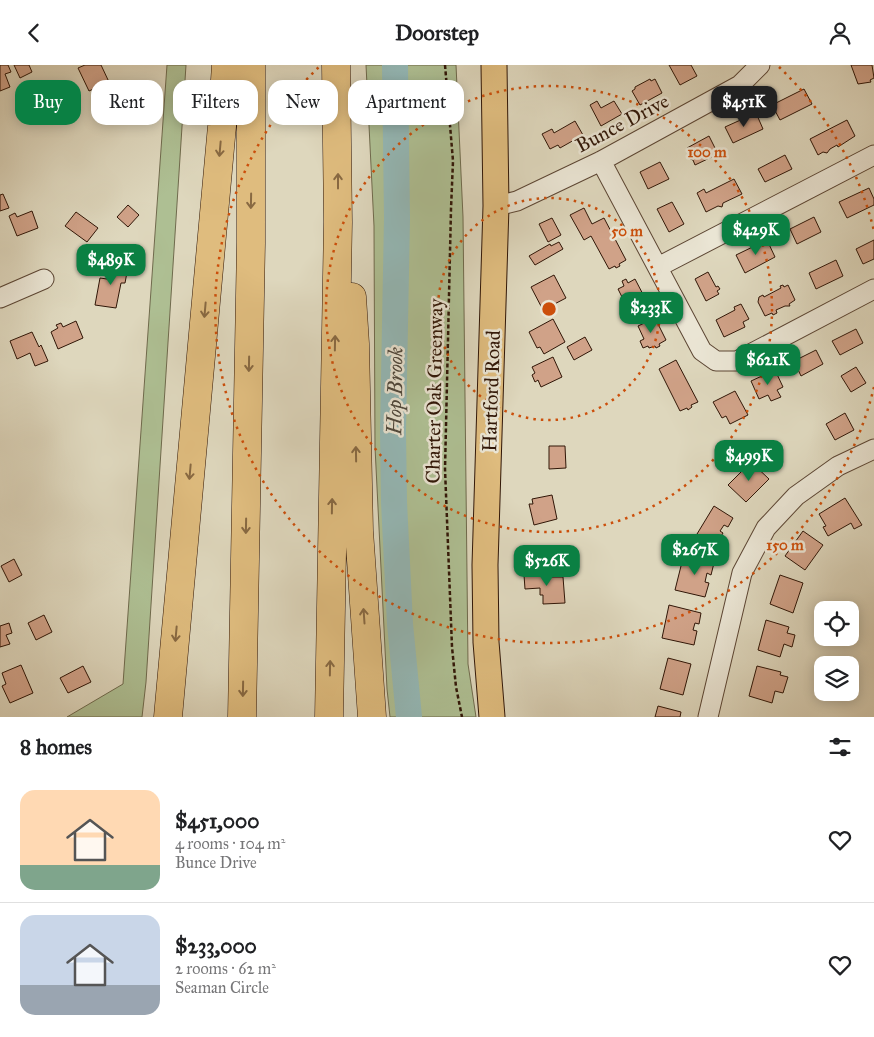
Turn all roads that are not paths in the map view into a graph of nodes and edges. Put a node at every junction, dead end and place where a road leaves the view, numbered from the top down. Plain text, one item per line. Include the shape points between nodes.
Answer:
1 (226, 65) edge
2 (251, 65) edge
3 (336, 65) edge
4 (494, 65) edge
5 (760, 65) edge
6 (874, 155) edge
7 (601, 161) junction
8 (496, 206) junction
9 (338, 222) junction
10 (658, 267) junction
11 (44, 279) dead end
12 (874, 289) edge
13 (0, 298) edge
14 (874, 449) edge
15 (168, 717) edge
16 (242, 717) edge
17 (329, 717) edge
18 (372, 717) edge
19 (492, 717) edge
20 (708, 717) edge

1 -> 15 highway
2 -> 16 highway
9 -> 3 highway
4 - 8 main road, Hartford Road
5 - 7 street, Bunce Drive via 740,85
6 - 10 street
7 - 8 street, Bunce Drive via 517,201
7 - 10 street
8 - 19 main road, Hartford Road via 485,565 486,642
17 -> 9 highway
18 -> 9 highway via 359,531 354,319
10 - 12 street via 702,351 716,361 737,361
11 - 13 street
14 - 20 street via 838,466 796,496 766,528 742,573

